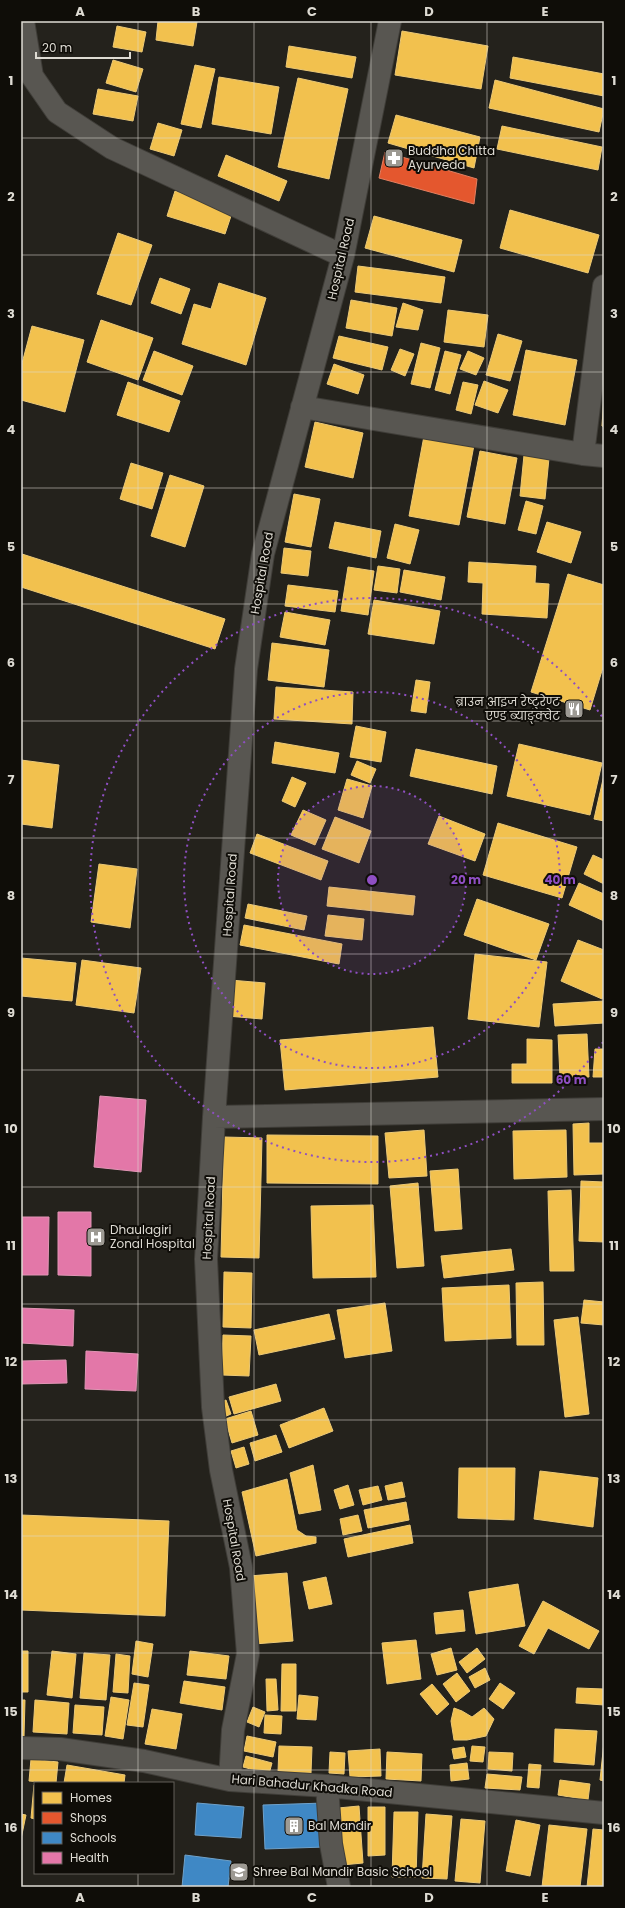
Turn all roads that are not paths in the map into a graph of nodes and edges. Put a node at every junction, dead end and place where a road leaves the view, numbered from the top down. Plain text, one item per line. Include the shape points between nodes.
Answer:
1 (23, 21) edge
2 (390, 21) edge
3 (343, 256) junction
4 (604, 286) edge
5 (302, 407) junction
6 (594, 455) edge
7 (604, 1109) edge
8 (214, 1117) junction
9 (21, 1748) edge
10 (230, 1780) junction
11 (327, 1786) junction
12 (604, 1813) edge
13 (339, 1887) edge

1 - 3 street via 32,76 57,112 112,148
2 - 3 street, Hospital Road
3 - 5 street, Hospital Road
4 - 6 street
5 - 6 street
5 - 8 street, Hospital Road via 263,554 246,669
7 - 8 street
8 - 10 street, Hospital Road via 206,1259 213,1408 241,1567 248,1654 233,1730
9 - 10 street, Hari Bahadur Khadka Road via 60,1749 144,1761
10 - 11 street, Hari Bahadur Khadka Road
11 - 12 street, Hari Bahadur Khadka Road
11 - 13 street via 331,1844

